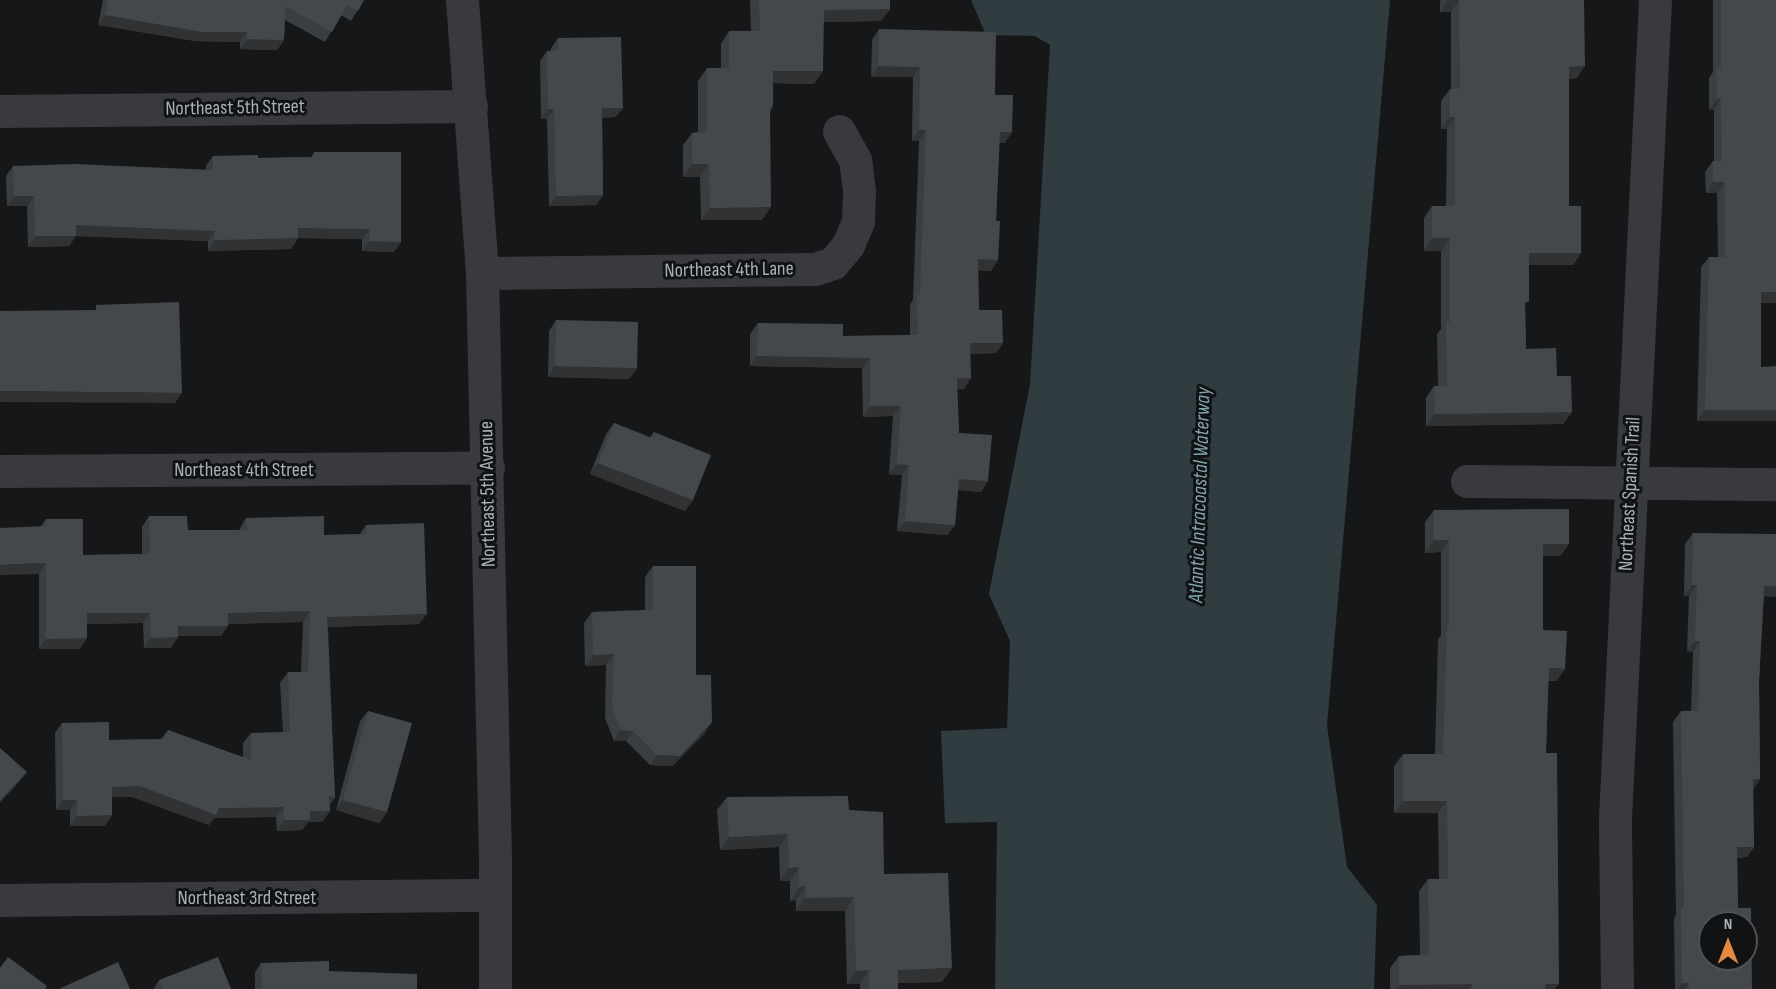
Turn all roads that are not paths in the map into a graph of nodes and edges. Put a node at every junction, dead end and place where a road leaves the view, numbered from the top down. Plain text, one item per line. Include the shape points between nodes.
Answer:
1 (462, 0) edge
2 (1655, 0) edge
3 (471, 106) junction
4 (0, 111) edge
5 (839, 131) dead end
6 (482, 273) junction
7 (488, 468) junction
8 (0, 471) edge
9 (1467, 481) dead end
10 (1631, 484) junction
11 (1776, 484) edge
12 (494, 895) junction
13 (0, 900) edge
14 (495, 989) edge
15 (1617, 989) edge

1 - 3 street, Northeast 5th Avenue
2 - 10 street, Northeast Spanish Trail
3 - 4 street, Northeast 5th Street
3 - 6 street, Northeast 5th Avenue
5 - 6 street, Northeast 4th Lane via 855,160 858,221 848,245 833,263 815,269
6 - 7 street, Northeast 5th Avenue
7 - 8 street, Northeast 4th Street
7 - 12 street, Northeast 5th Avenue
9 - 10 street
10 - 11 street
10 - 15 street, Northeast Spanish Trail via 1615,818
12 - 13 street, Northeast 3rd Street
12 - 14 street, Northeast 5th Avenue

